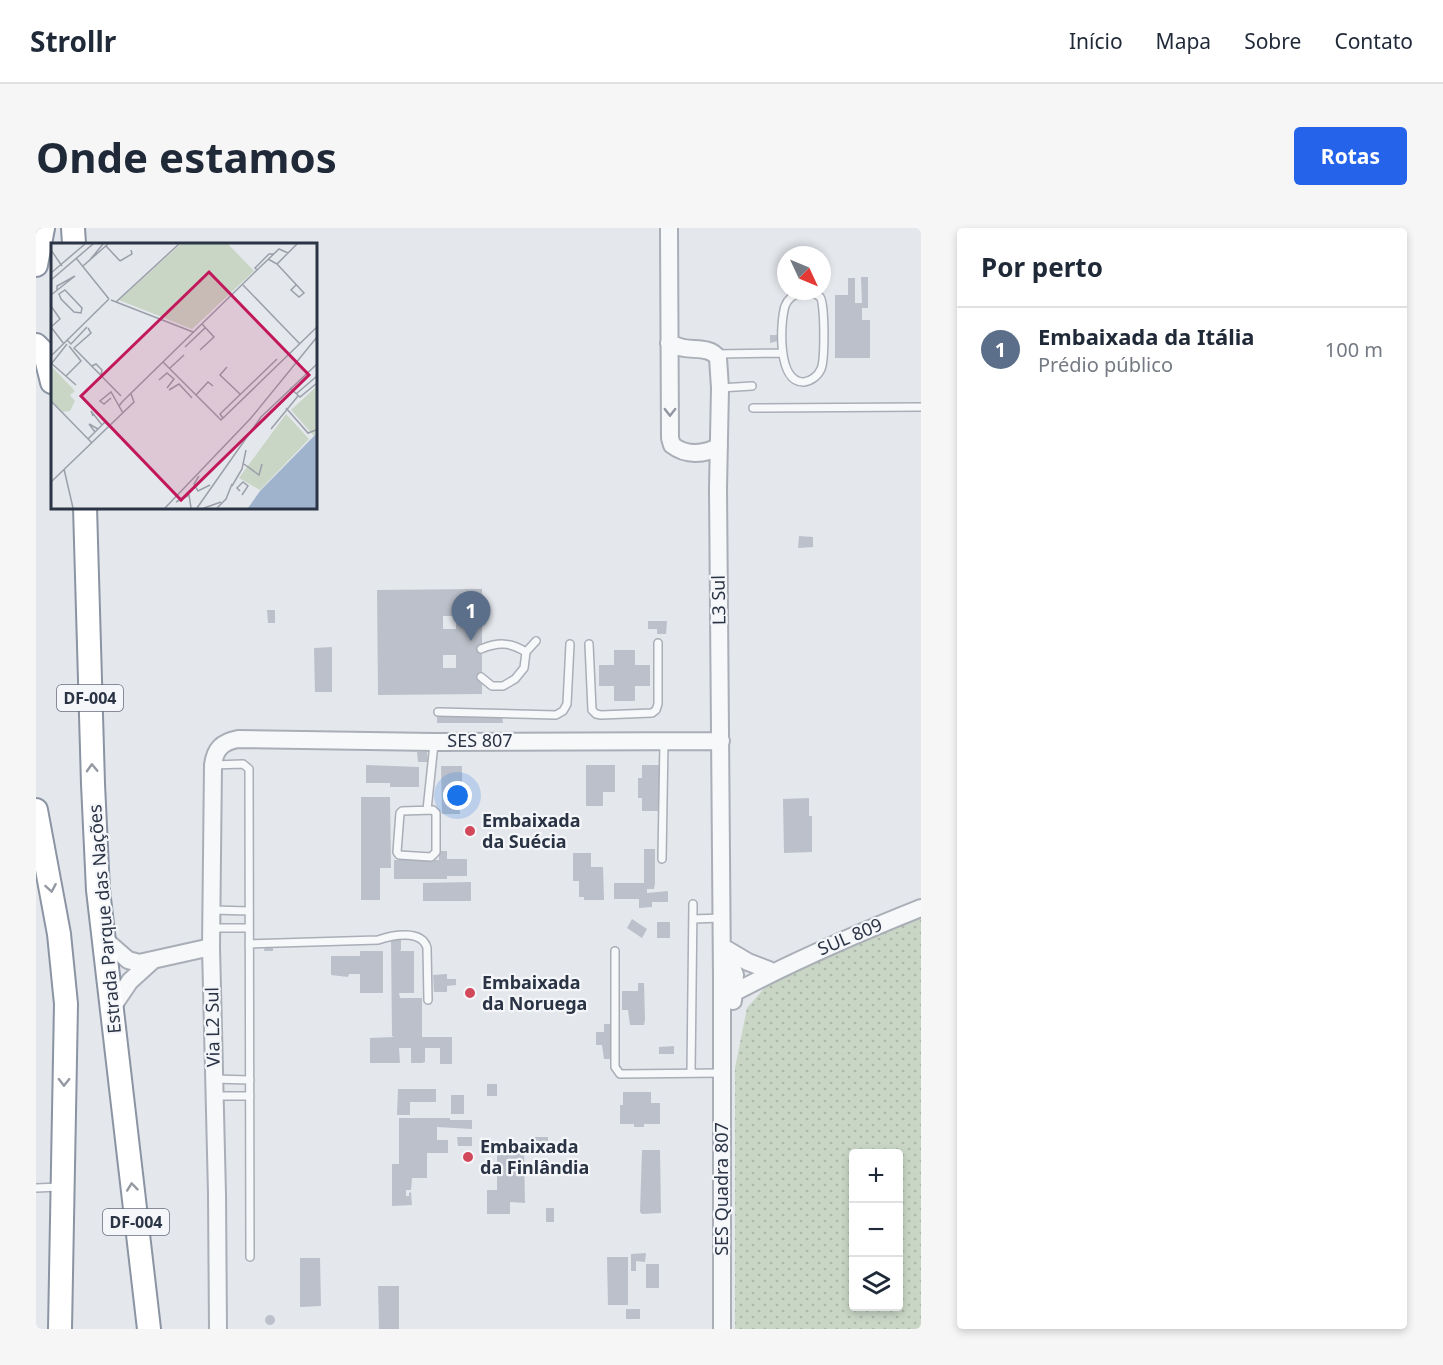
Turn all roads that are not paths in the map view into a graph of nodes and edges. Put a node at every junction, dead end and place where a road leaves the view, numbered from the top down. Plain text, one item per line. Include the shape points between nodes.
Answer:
1 (43, 228) edge
2 (669, 228) edge
3 (36, 264) edge
4 (36, 345) edge
5 (673, 348) junction
6 (783, 353) junction
7 (716, 354) junction
8 (51, 377) edge
9 (752, 386) dead end
10 (720, 388) junction
11 (921, 407) edge
12 (753, 408) dead end
13 (716, 453) junction
14 (78, 508) edge
15 (85, 508) edge
16 (87, 560) junction
17 (536, 640) dead end
18 (658, 643) dead end
19 (570, 644) dead end
20 (589, 644) dead end
21 (481, 650) dead end
22 (526, 652) junction
23 (481, 677) dead end
24 (438, 712) dead end
25 (664, 741) junction
26 (721, 741) junction
27 (434, 742) junction
28 (213, 765) junction
29 (36, 810) edge
30 (427, 810) junction
31 (662, 859) dead end
32 (693, 904) dead end
33 (921, 908) edge
34 (212, 910) junction
35 (249, 912) junction
36 (721, 918) junction
37 (693, 919) junction
38 (212, 927) junction
39 (249, 928) junction
40 (104, 939) junction
41 (249, 944) junction
42 (724, 944) junction
43 (211, 947) junction
44 (615, 951) dead end
45 (152, 961) junction
46 (769, 972) junction
47 (728, 986) junction
48 (428, 1000) dead end
49 (113, 1006) junction
50 (728, 1027) junction
51 (722, 1049) junction
52 (691, 1072) junction
53 (722, 1073) junction
54 (214, 1079) junction
55 (250, 1080) junction
56 (215, 1096) junction
57 (250, 1096) junction
58 (61, 1186) junction
59 (36, 1188) edge
60 (63, 1251) junction
61 (250, 1257) dead end
62 (141, 1273) junction
63 (60, 1329) edge
64 (71, 1329) edge
65 (137, 1329) edge
66 (149, 1329) edge
67 (218, 1329) edge
68 (722, 1329) edge

1 - 3 highway
2 - 5 street
4 - 8 highway via 45,354
5 - 7 street
5 -> 13 street via 672,445 684,452
6 - 6 lane via 788,301 802,292 818,295 823,311 822,368 813,379 796,381 787,372
6 - 7 lane
7 - 10 street, L3 Sul
9 - 10 lane
10 - 13 street, L3 Sul
11 - 12 lane
13 - 26 street, L3 Sul
14 - 16 highway
15 - 16 highway, Estrada Parque das Nações / DF-004
40 -> 16 highway, Estrada Parque das Nações / DF-004 via 93,784
17 - 22 lane
18 - 20 lane via 656,710 601,715 592,710
19 - 24 lane via 567,704 556,715
21 - 22 lane via 494,644 513,644
22 - 23 lane via 524,668 503,686 492,686
25 - 26 street, SES 807
25 - 27 street, SES 807
25 - 31 lane
26 - 36 street, SES Quadra 807
27 - 28 street, SES 807 via 238,740 220,745
27 - 30 lane
28 - 34 street, Via L2 Sul
28 - 35 lane via 243,764 249,769
29 -> 58 highway via 59,934 66,1004
30 - 30 lane via 436,813 436,852 431,857 399,855 398,815 402,811
32 - 37 lane
33 - 46 street, SUL 809
34 - 35 lane
34 - 38 street, Via L2 Sul
35 - 39 lane
36 - 37 lane
36 - 42 street, SES Quadra 807
37 - 52 lane
38 - 39 lane
38 - 43 street, Via L2 Sul
39 - 41 lane
40 - 45 street via 128,960
40 - 49 highway, Estrada Parque das Nações / DF-004
41 - 48 lane via 378,940 394,934 421,938 427,948
41 - 55 lane
42 - 46 street
42 - 47 street, SES Quadra 807
43 - 45 street
43 - 54 street, Via L2 Sul
44 - 52 lane via 616,1070 620,1074
45 - 49 street via 130,981
46 - 47 street, SUL 809
46 - 50 street via 736,1011
47 - 50 street, SES Quadra 807
47 - 51 street, SES Quadra 807
62 -> 49 highway, Estrada Parque das Nações / DF-004
50 - 51 street, SES Quadra 807
51 - 53 street, SES Quadra 807
52 - 53 lane
53 - 68 street, SES Quadra 807
54 - 55 lane
54 - 56 street, Via L2 Sul
55 - 57 lane
56 - 57 lane
56 - 67 street, Via L2 Sul
57 - 61 lane
58 - 59 lane
58 - 60 highway
60 - 63 highway
60 - 64 highway
62 - 65 highway
62 - 66 highway, Estrada Parque das Nações / DF-004

